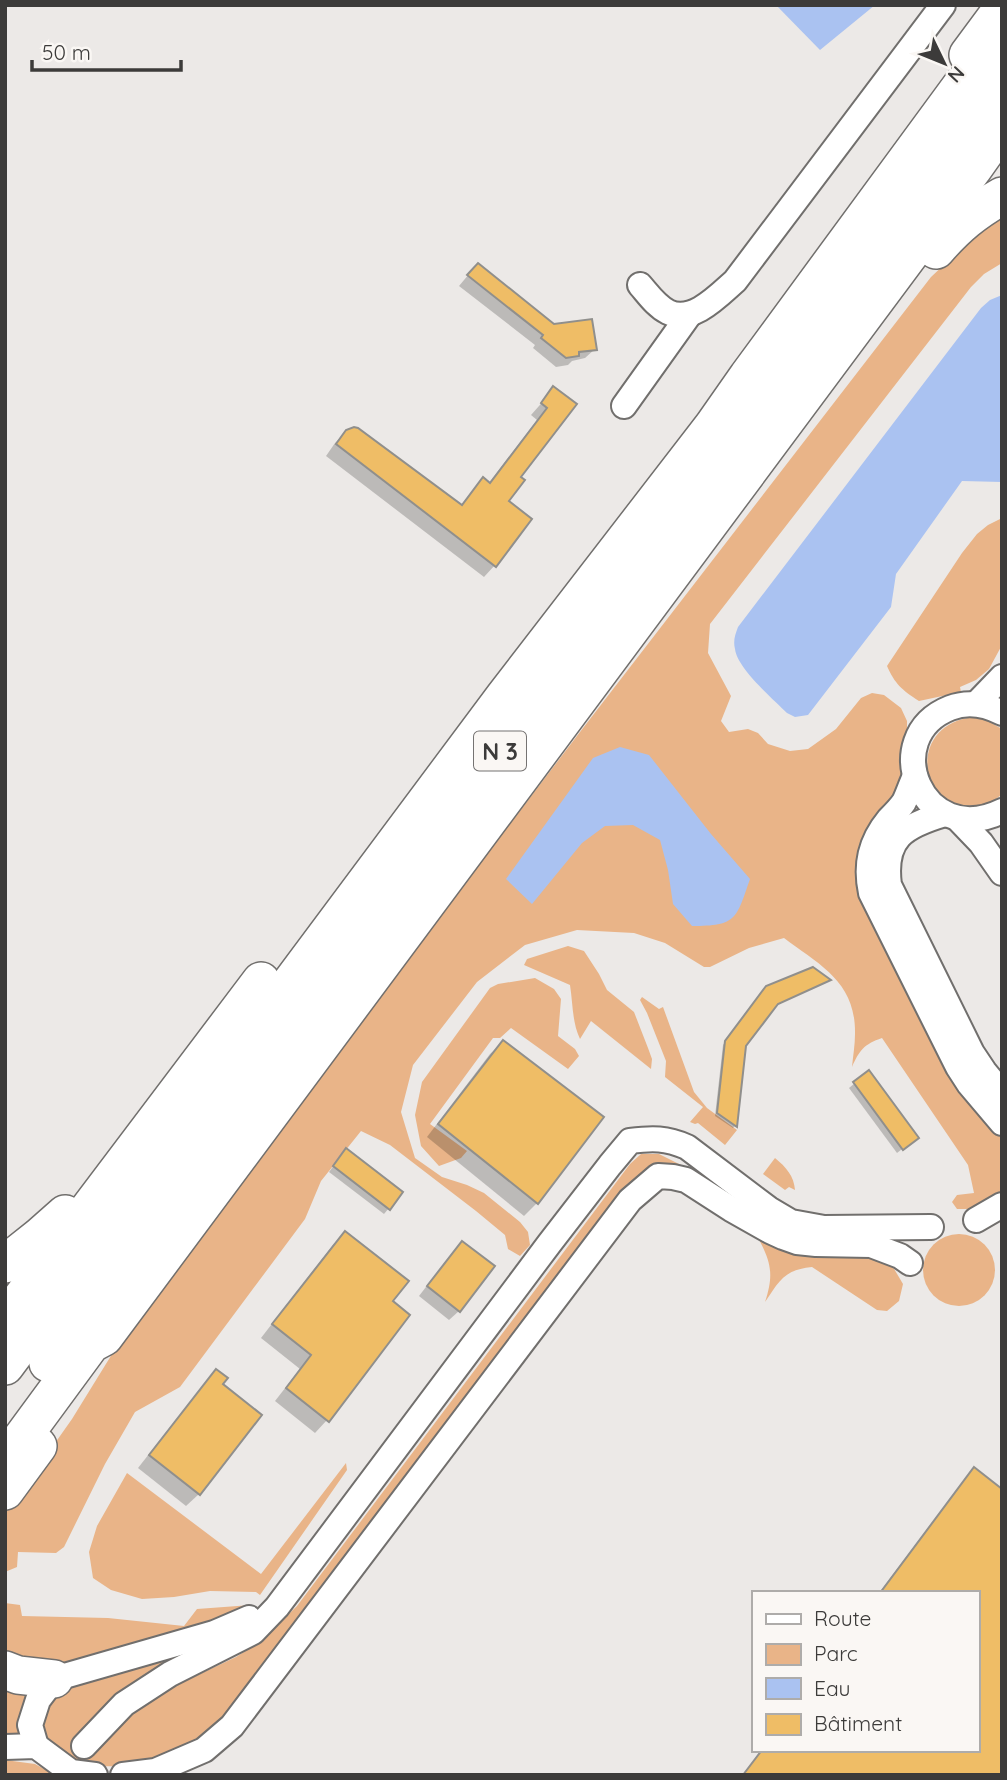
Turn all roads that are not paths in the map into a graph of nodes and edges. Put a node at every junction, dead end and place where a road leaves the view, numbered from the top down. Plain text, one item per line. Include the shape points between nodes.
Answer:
1 (943, 5) edge
2 (1002, 9) edge
3 (1002, 40) edge
4 (961, 86) junction
5 (1002, 89) edge
6 (1002, 128) edge
7 (1002, 196) edge
8 (640, 285) dead end
9 (689, 315) junction
10 (624, 406) dead end
11 (738, 482) junction
12 (1002, 677) edge
13 (504, 697) junction
14 (976, 704) junction
15 (1002, 713) edge
16 (915, 776) junction
17 (1002, 811) edge
18 (951, 816) junction
19 (1002, 822) edge
20 (1002, 873) edge
21 (1002, 1093) edge
22 (1002, 1123) edge
23 (123, 1163) junction
24 (1002, 1205) edge
25 (976, 1220) dead end
26 (931, 1227) dead end
27 (910, 1263) dead end
28 (5, 1264) edge
29 (5, 1320) edge
30 (104, 1337) junction
31 (5, 1366) edge
32 (5, 1419) edge
33 (5, 1461) edge
34 (5, 1491) edge
35 (277, 1607) junction
36 (5, 1670) edge
37 (54, 1679) junction
38 (36, 1746) junction
39 (84, 1746) dead end
40 (5, 1747) edge
41 (95, 1775) edge
42 (123, 1775) edge

1 - 9 street via 734,281
2 - 4 highway via 967,56
3 - 4 highway, N 3
4 - 13 highway, N 3 via 697,447
5 - 32 highway, N 3 via 323,984
6 - 11 highway
7 - 11 highway via 963,221 941,244 770,456
8 - 9 street via 669,313
9 - 10 street
11 - 30 highway
12 - 14 street
13 - 23 highway via 454,735
13 - 31 highway, N 3
14 - 15 street
14 - 16 street via 958,705 927,724 915,748
16 - 18 street via 931,804
16 - 22 street via 903,803 873,843 868,871 871,893 958,1067
17 - 18 street via 974,820
18 - 20 street via 981,843
18 - 21 street via 921,821 899,837 888,859 889,885 972,1053
19 - 20 street
23 - 28 highway via 94,1182 69,1210
23 - 29 highway
24 - 25 street
26 - 35 street via 824,1228 791,1222 687,1147 672,1140 630,1141
27 - 42 street via 871,1245 790,1240 686,1180 658,1176 630,1200 232,1726 204,1750 155,1771
30 - 33 highway via 91,1344
30 - 34 highway via 104,1354
35 - 37 street via 214,1633
35 - 39 street via 253,1632 170,1674 124,1704
36 - 37 highway
37 - 38 street via 38,1700 30,1725
38 - 40 street
38 - 41 street via 71,1772

